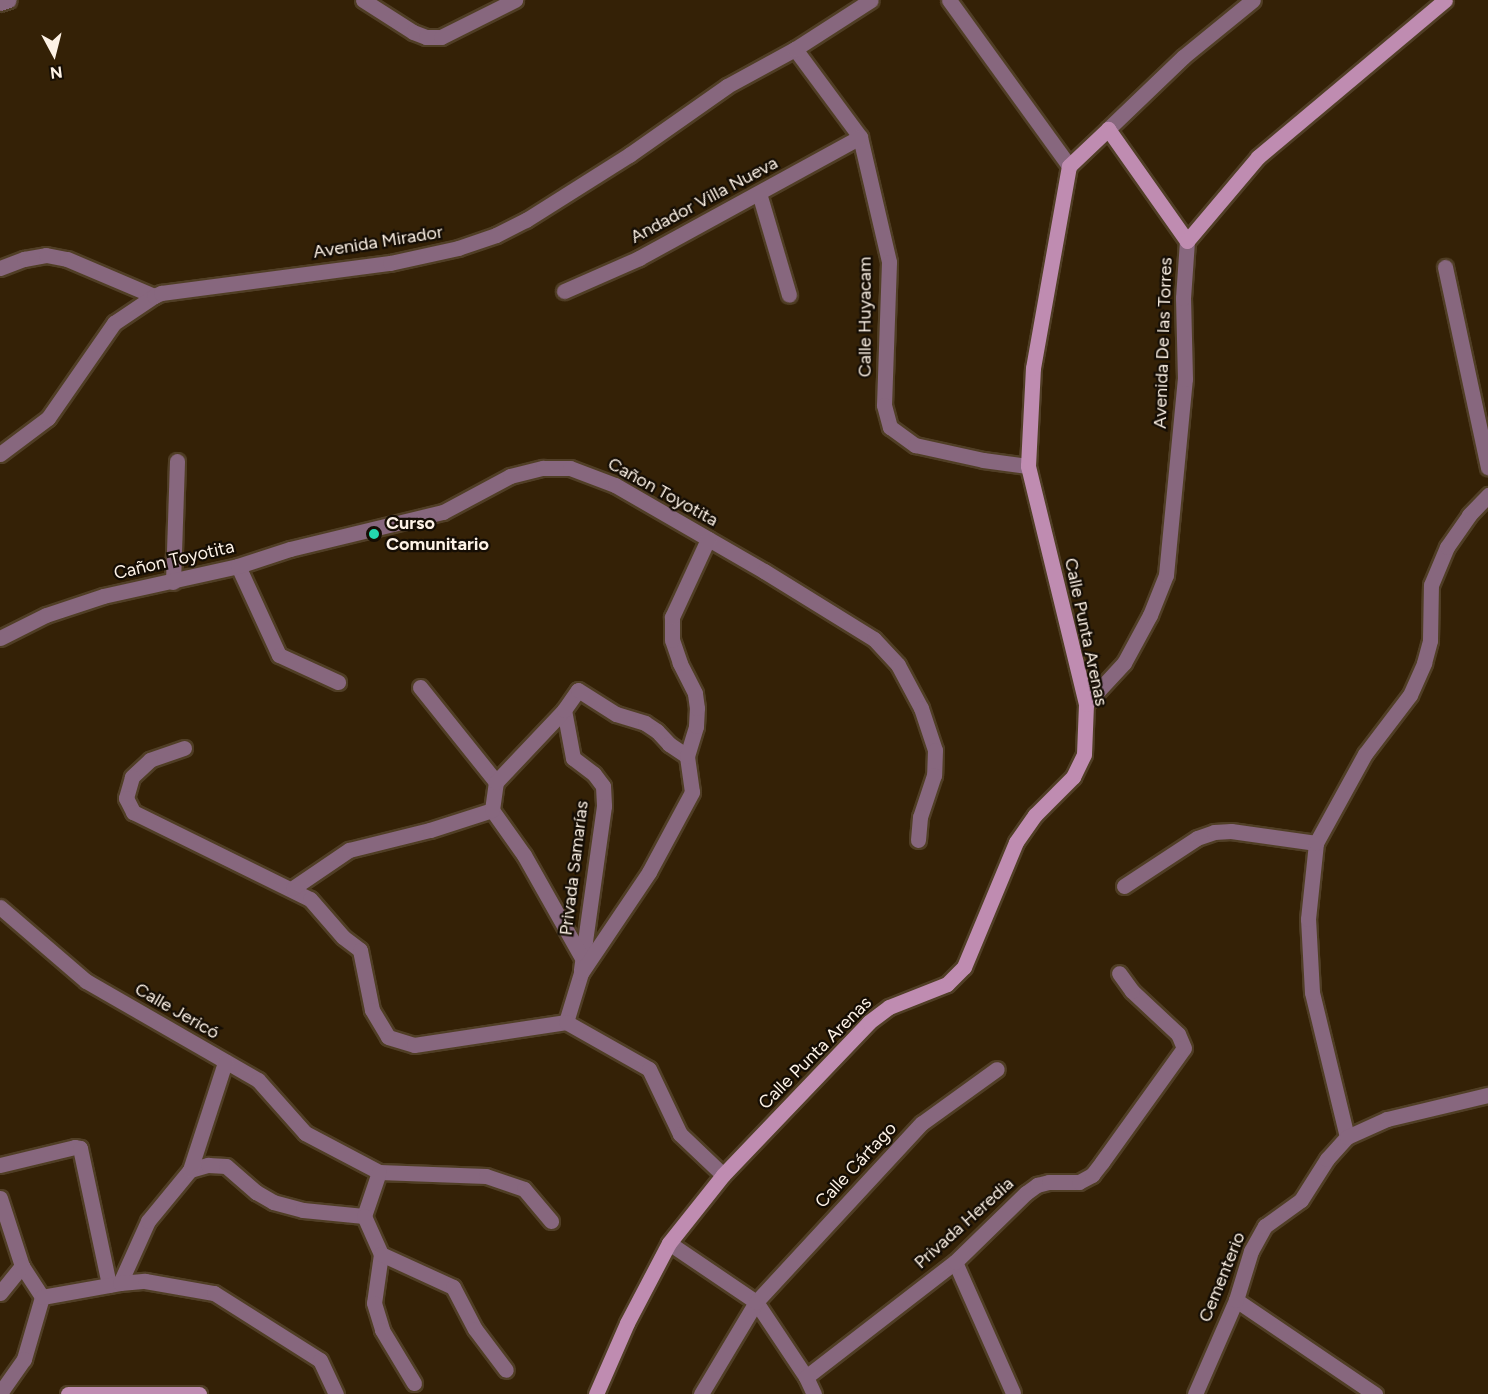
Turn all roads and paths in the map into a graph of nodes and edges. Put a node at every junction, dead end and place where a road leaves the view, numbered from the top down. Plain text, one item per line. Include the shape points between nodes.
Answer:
1 (9, 0) edge
2 (363, 0) edge
3 (514, 0) edge
4 (871, 0) edge
5 (949, 0) edge
6 (1253, 0) edge
7 (1445, 0) edge
8 (0, 3) edge
9 (795, 49) junction
10 (1108, 129) junction
11 (860, 137) junction
12 (1069, 166) junction
13 (759, 193) junction
14 (1186, 241) junction
15 (1445, 267) dead end
16 (0, 268) edge
17 (564, 291) dead end
18 (789, 295) dead end
19 (154, 297) junction
20 (0, 454) edge
21 (177, 461) dead end
22 (1028, 466) junction
23 (1488, 467) edge
24 (1488, 495) edge
25 (708, 539) junction
26 (238, 566) junction
27 (173, 582) junction
28 (0, 638) edge
29 (338, 682) dead end
30 (420, 687) dead end
31 (1086, 704) junction
32 (564, 710) junction
33 (184, 748) dead end
34 (687, 756) junction
35 (496, 782) junction
36 (492, 810) junction
37 (918, 840) dead end
38 (1316, 843) junction
39 (1124, 886) dead end
40 (293, 888) junction
41 (0, 907) edge
42 (581, 965) junction
43 (1119, 973) dead end
44 (566, 1022) junction
45 (225, 1062) junction
46 (997, 1069) dead end
47 (1488, 1095) edge
48 (1347, 1137) junction
49 (0, 1165) edge
50 (190, 1170) junction
51 (379, 1172) junction
52 (723, 1175) junction
53 (0, 1198) edge
54 (364, 1216) junction
55 (551, 1221) dead end
56 (669, 1243) junction
57 (381, 1254) junction
58 (955, 1262) junction
59 (22, 1266) junction
60 (115, 1284) junction
61 (0, 1293) edge
62 (42, 1297) junction
63 (1236, 1300) junction
64 (756, 1302) junction
65 (506, 1370) dead end
66 (806, 1377) junction
67 (414, 1383) dead end
68 (0, 1393) edge
69 (1013, 1393) edge
70 (68, 1394) edge
71 (199, 1394) edge
72 (336, 1394) edge
73 (596, 1394) edge
74 (701, 1394) edge
75 (814, 1394) edge
76 (1195, 1394) edge
77 (1375, 1394) edge

1 - 8 street
2 - 3 street via 426,37 458,31
4 - 9 street, Avenida Mirador
5 - 12 street
6 - 10 street via 1183,57
7 - 14 street, Avenida De las Torres via 1258,157
9 - 11 street, Calle Huyacam
9 - 19 street, Avenida Mirador via 728,86 629,155 496,235 390,263
10 - 12 street
10 - 14 street
11 - 13 street, Andador Villa Nueva
11 - 22 street, Calle Huyacam via 888,262 884,405 890,427 915,445
12 - 22 street, Calle Punta Arenas via 1033,368
13 - 17 street, Andador Villa Nueva via 639,258
13 - 18 street
14 - 31 street, Avenida De las Torres via 1185,379 1166,575 1124,663
15 - 23 street
16 - 19 street via 46,255
19 - 20 street, Avenida Mirador via 114,323 48,418
21 - 27 street
22 - 31 street, Calle Punta Arenas
24 - 38 street via 1447,547 1431,585 1430,640 1410,695 1365,754
25 - 26 street, Cañon Toyotita via 615,485 570,468 543,468 510,476 443,512 290,549
25 - 34 street via 672,617 672,640 695,693 697,708
25 - 37 street, Cañon Toyotita via 874,639 898,664 921,708 935,750 934,775 920,817
26 - 27 street, Cañon Toyotita
26 - 29 street via 279,655
27 - 28 street, Cañon Toyotita via 103,596 46,615
30 - 35 street
31 - 52 street, Calle Punta Arenas via 1081,762 1073,777 1035,815 1016,842 964,968 947,984 889,1007 869,1022
32 - 34 street via 578,690 616,714 645,723
32 - 35 street
32 - 42 street, Privada Samarías via 573,758 603,786 604,806
33 - 40 street via 150,760 132,777 126,798 133,812
34 - 42 street via 692,792 649,872
35 - 36 street
36 - 40 street via 350,850
36 - 42 street via 524,855
38 - 39 street via 1214,832 1197,838
38 - 48 street via 1308,919 1312,992
40 - 44 street via 310,899 343,937 360,950 372,1010 388,1037 414,1045
41 - 45 street, Calle Jericó via 86,981
42 - 44 street
43 - 58 street, Privada Heredia via 1132,991 1178,1034 1184,1048 1092,1175 1079,1182 1037,1185
44 - 52 street via 649,1069 680,1134
45 - 50 street, Calle Jericó
45 - 51 street via 258,1080 305,1133
46 - 64 street, Calle Cártago via 922,1123
47 - 48 street, Cementerio via 1388,1119
48 - 63 street, Cementerio via 1327,1159 1301,1200 1265,1226 1251,1251
49 - 60 street via 81,1148
50 - 54 street via 226,1166 273,1202 303,1210
50 - 60 street, Calle Jericó via 148,1221
51 - 54 street
51 - 55 street via 486,1176 524,1189
52 - 56 street, Calle Punta Arenas
53 - 59 street
54 - 57 street
56 - 64 street
56 - 73 street, Calle Punta Arenas
57 - 65 street via 453,1287 476,1329
57 - 67 street via 374,1303 382,1330
58 - 66 street, Privada Heredia
58 - 69 street
59 - 61 street
59 - 62 street
60 - 62 street
60 - 72 street via 145,1281 214,1293 320,1360
62 - 68 street via 24,1359
63 - 76 street, Cementerio
63 - 77 street
64 - 66 street
64 - 74 street, Calle Cártago
66 - 75 street
70 - 71 street

